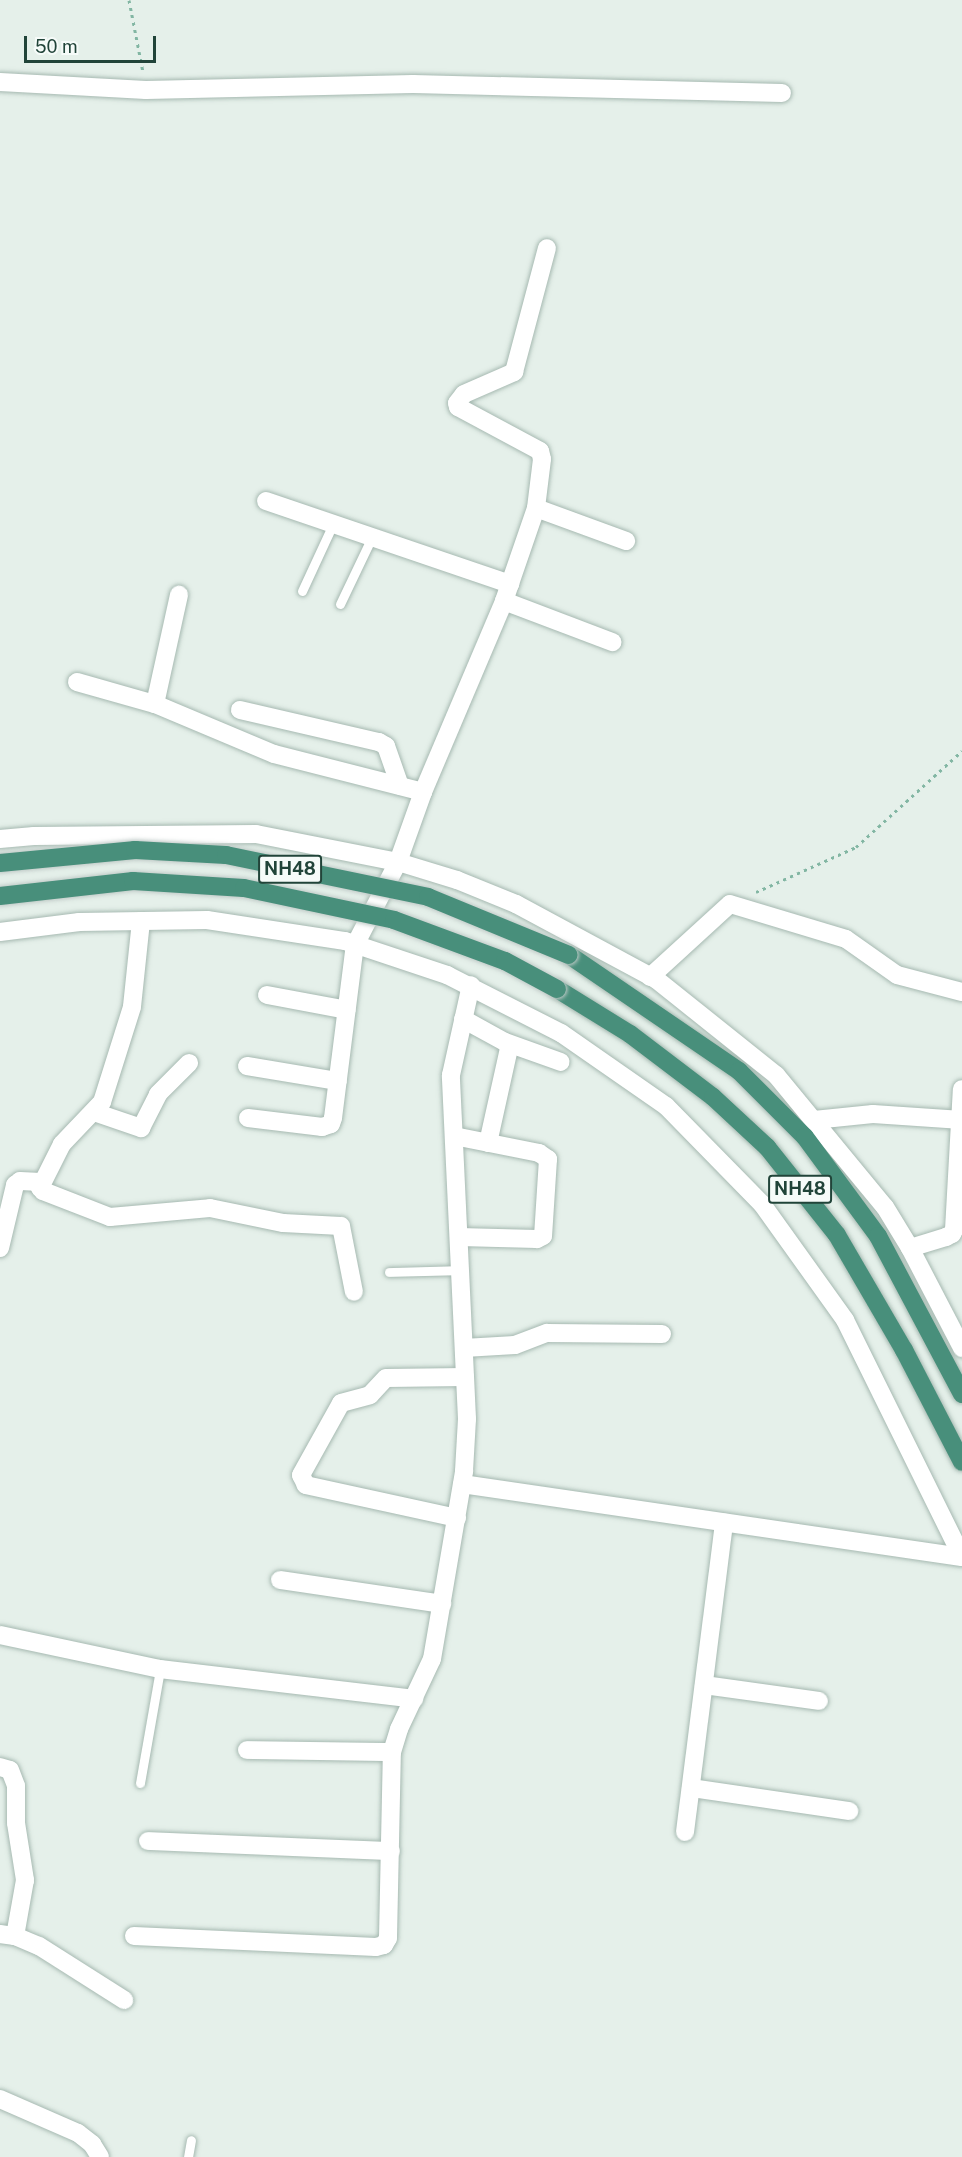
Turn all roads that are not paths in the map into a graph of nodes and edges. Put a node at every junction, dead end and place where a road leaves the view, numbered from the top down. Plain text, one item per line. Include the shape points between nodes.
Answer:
1 (0, 82) edge
2 (782, 93) dead end
3 (547, 248) dead end
4 (266, 501) dead end
5 (537, 508) junction
6 (333, 524) junction
7 (372, 537) junction
8 (626, 541) dead end
9 (510, 584) junction
10 (302, 591) dead end
11 (179, 595) dead end
12 (504, 601) junction
13 (340, 604) dead end
14 (612, 642) dead end
15 (77, 682) dead end
16 (155, 704) junction
17 (240, 710) dead end
18 (400, 786) junction
19 (423, 792) junction
20 (0, 839) edge
21 (0, 863) edge
22 (405, 864) junction
23 (0, 896) edge
24 (141, 921) junction
25 (0, 932) edge
26 (361, 947) junction
27 (650, 977) junction
28 (471, 985) junction
29 (962, 992) edge
30 (267, 995) dead end
31 (347, 1010) junction
32 (463, 1019) junction
33 (510, 1044) junction
34 (561, 1062) dead end
35 (189, 1063) dead end
36 (247, 1066) dead end
37 (338, 1081) junction
38 (962, 1089) edge
39 (94, 1112) junction
40 (248, 1118) dead end
41 (814, 1120) junction
42 (961, 1120) edge
43 (454, 1136) junction
44 (488, 1143) junction
45 (41, 1182) junction
46 (459, 1237) junction
47 (0, 1248) edge
48 (910, 1248) junction
49 (460, 1270) junction
50 (389, 1272) dead end
51 (354, 1292) dead end
52 (662, 1334) dead end
53 (464, 1348) junction
54 (962, 1348) edge
55 (465, 1377) junction
56 (962, 1394) edge
57 (962, 1462) edge
58 (462, 1484) junction
59 (457, 1518) junction
60 (724, 1522) junction
61 (962, 1557) edge
62 (280, 1580) dead end
63 (442, 1604) junction
64 (0, 1635) edge
65 (160, 1670) junction
66 (704, 1685) junction
67 (414, 1699) junction
68 (819, 1701) dead end
69 (247, 1750) dead end
70 (392, 1752) junction
71 (0, 1767) edge
72 (140, 1783) dead end
73 (691, 1788) junction
74 (849, 1810) dead end
75 (685, 1832) dead end
76 (148, 1841) dead end
77 (391, 1851) junction
78 (8, 1935) edge
79 (134, 1936) dead end
80 (124, 2000) dead end
81 (0, 2099) edge
82 (191, 2139) dead end
83 (100, 2157) edge
84 (188, 2157) edge

1 - 2 street via 146,90 413,84
3 - 5 street via 514,372 464,394 457,403 540,451
4 - 6 street
5 - 8 street
5 - 9 street
6 - 7 street
6 - 10 lane
7 - 9 street
7 - 13 lane
9 - 12 street
11 - 16 street
12 - 14 street
12 - 19 street
15 - 16 street
16 - 18 street via 274,754
17 - 18 street via 379,742 386,746
18 - 19 street
19 - 22 street
20 - 22 street via 256,834
21 - 56 highway, NH48, bridge via 135,850 226,855 428,897 569,955 739,1071 805,1137 878,1236
22 - 26 street
22 - 27 street via 516,904
23 - 57 highway, NH48, bridge via 133,881 244,888 394,920 505,961 557,989 630,1034 695,1083 767,1147 837,1235 904,1350
24 - 25 street via 79,922
24 - 26 street via 207,920
24 - 39 street via 130,1016 102,1102
26 - 28 street via 420,964
26 - 31 street
27 - 29 street via 730,904 846,939 897,975
27 - 41 street via 776,1075
28 - 32 street
28 - 61 street via 561,1033 666,1106 762,1204 845,1320
30 - 31 street
31 - 37 street
32 - 33 street
32 - 43 street via 451,1075
33 - 34 street
33 - 44 street
35 - 39 street via 158,1094 141,1128
36 - 37 street
37 - 40 street via 333,1118 327,1126
38 - 42 street
39 - 45 street via 62,1144
41 - 42 street via 873,1114
41 - 48 street via 885,1207
42 - 48 street via 952,1234
43 - 44 street
43 - 46 street
44 - 46 street via 539,1153 548,1159 545,1231 537,1239
45 - 47 street via 20,1181 15,1185
45 - 51 street via 43,1191 110,1217 210,1208 283,1223 341,1226
46 - 49 street
48 - 54 street
49 - 50 lane
49 - 53 street
52 - 53 street via 547,1333 515,1345
53 - 55 street
55 - 58 street via 467,1419
55 - 59 street via 386,1378 370,1395 342,1403 301,1475 306,1485
58 - 59 street
58 - 60 street
59 - 63 street
60 - 61 street
60 - 66 street
62 - 63 street
63 - 67 street via 432,1659
64 - 65 street
65 - 67 street
65 - 72 lane
66 - 68 street
66 - 73 street
67 - 70 street
69 - 70 street
70 - 77 street
71 - 78 street via 10,1770 16,1786 16,1823 25,1880
73 - 74 street
73 - 75 street
76 - 77 street
77 - 79 street via 389,1927 384,1945
78 - 80 street via 39,1946
81 - 83 street via 78,2133
82 - 84 lane

